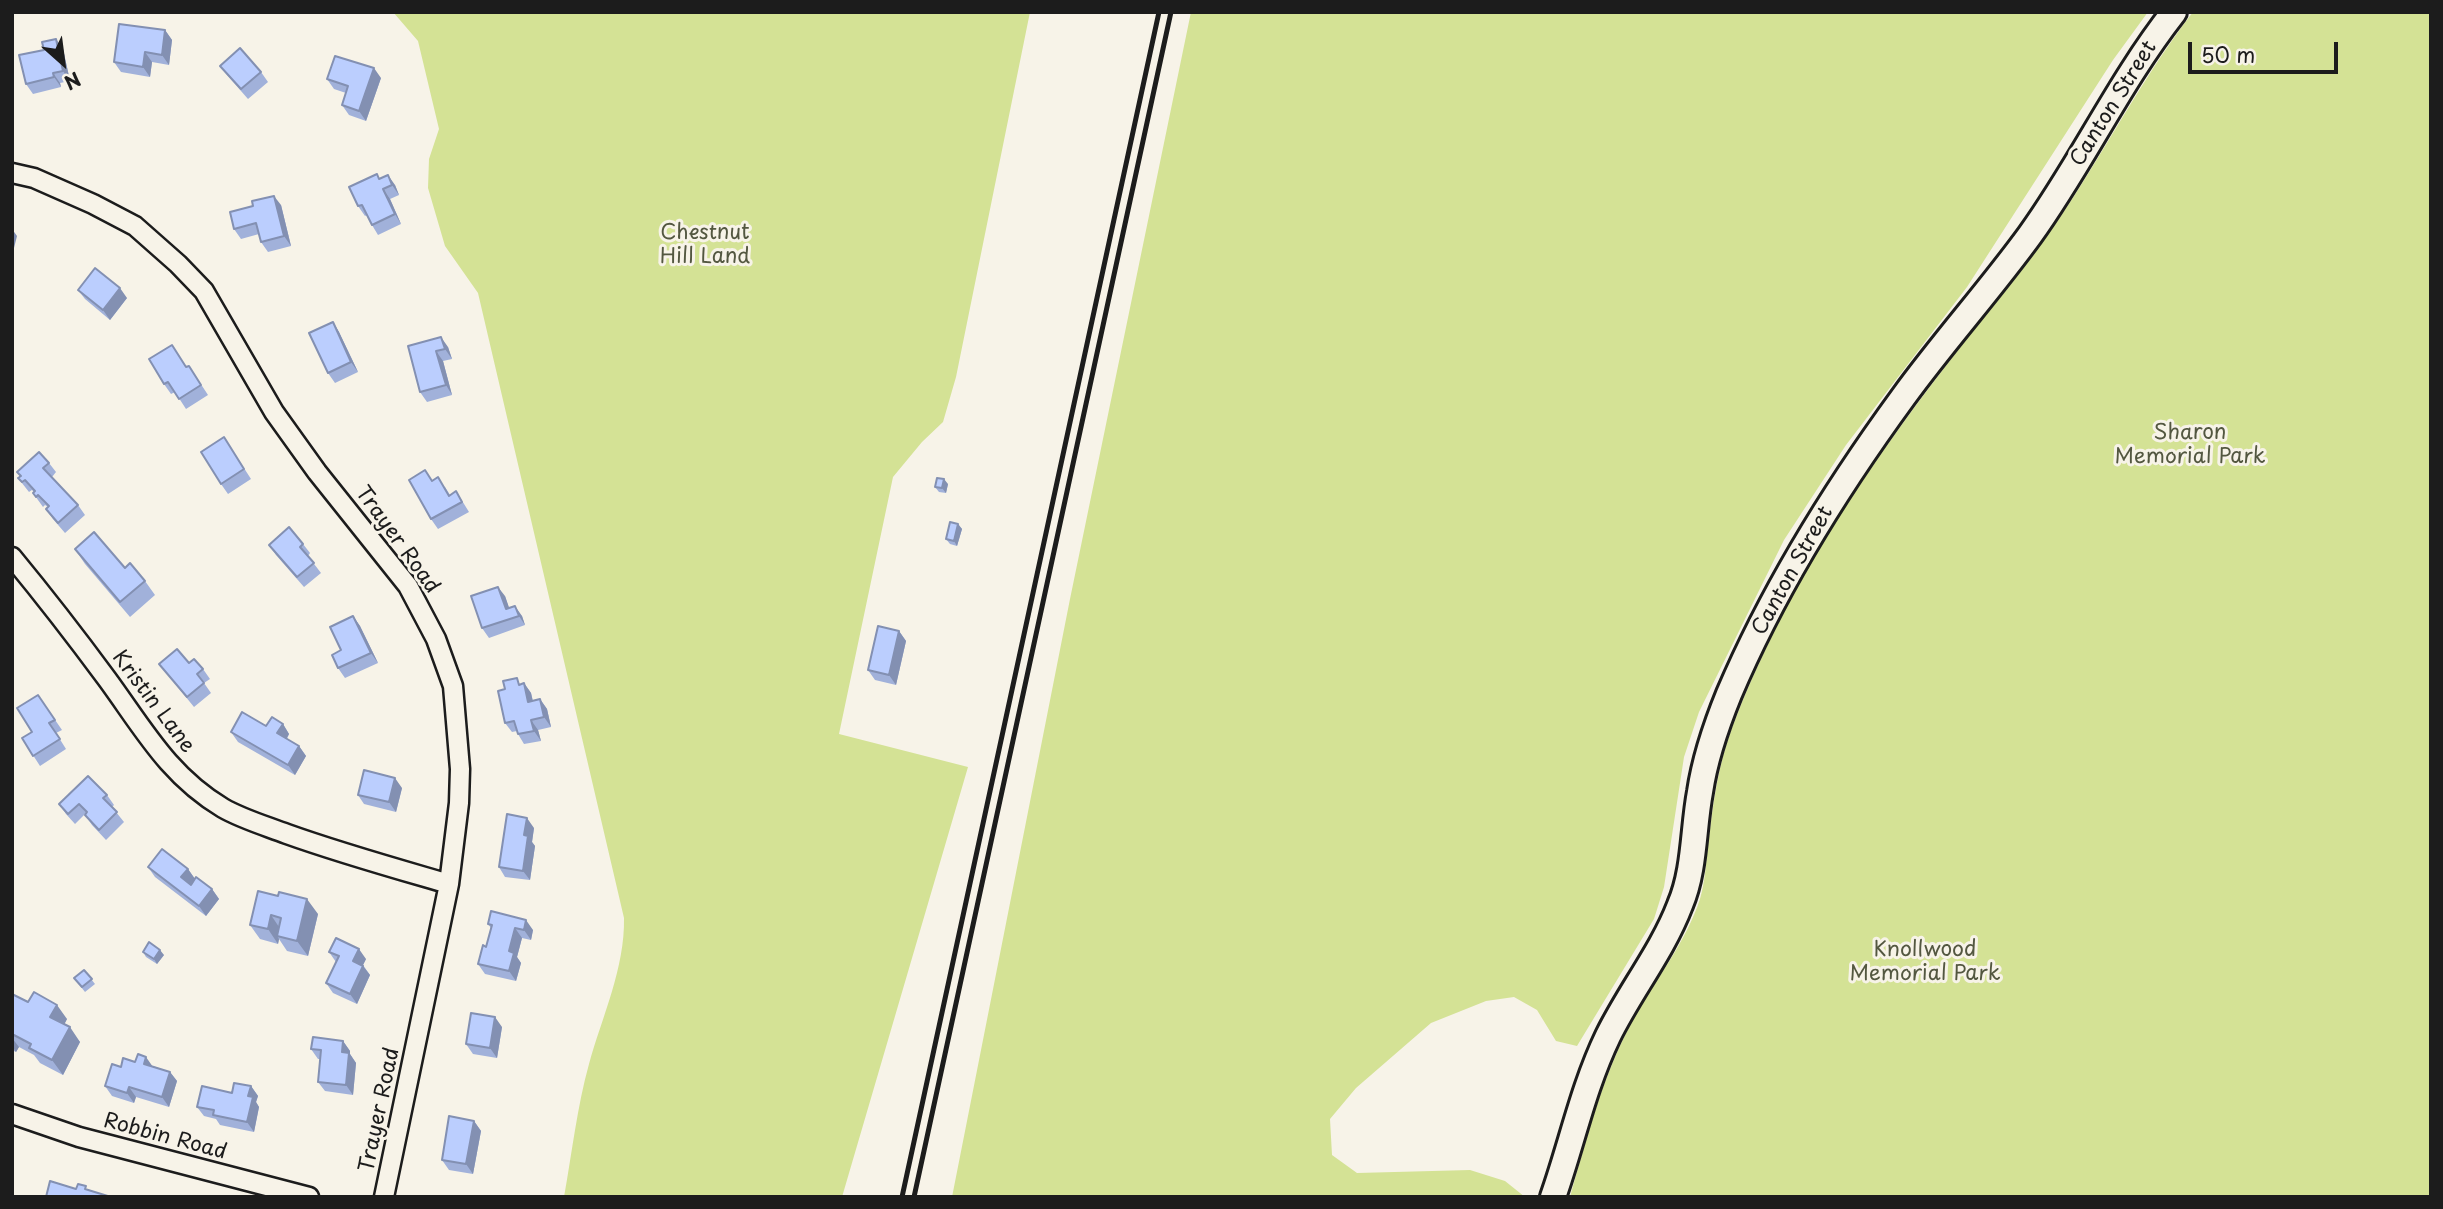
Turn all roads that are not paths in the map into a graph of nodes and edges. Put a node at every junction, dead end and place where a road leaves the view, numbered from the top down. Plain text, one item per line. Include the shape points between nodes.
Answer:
1 (2174, 12) edge
2 (12, 173) edge
3 (12, 557) edge
4 (449, 884) junction
5 (12, 1114) edge
6 (309, 1197) edge
7 (384, 1197) edge
8 (1553, 1197) edge

1 - 8 street, Canton Street via 2141,57 2050,206 1851,472 1782,586 1714,732 1699,793 1685,894 1592,1071
2 - 4 street, Trayer Road via 34,178 135,226 204,291 274,412 408,586 436,639 453,686 460,769
3 - 4 street, Kristin Lane via 182,778 223,808 263,825 330,850
4 - 7 street, Trayer Road
5 - 6 street, Robbin Road via 79,1137

